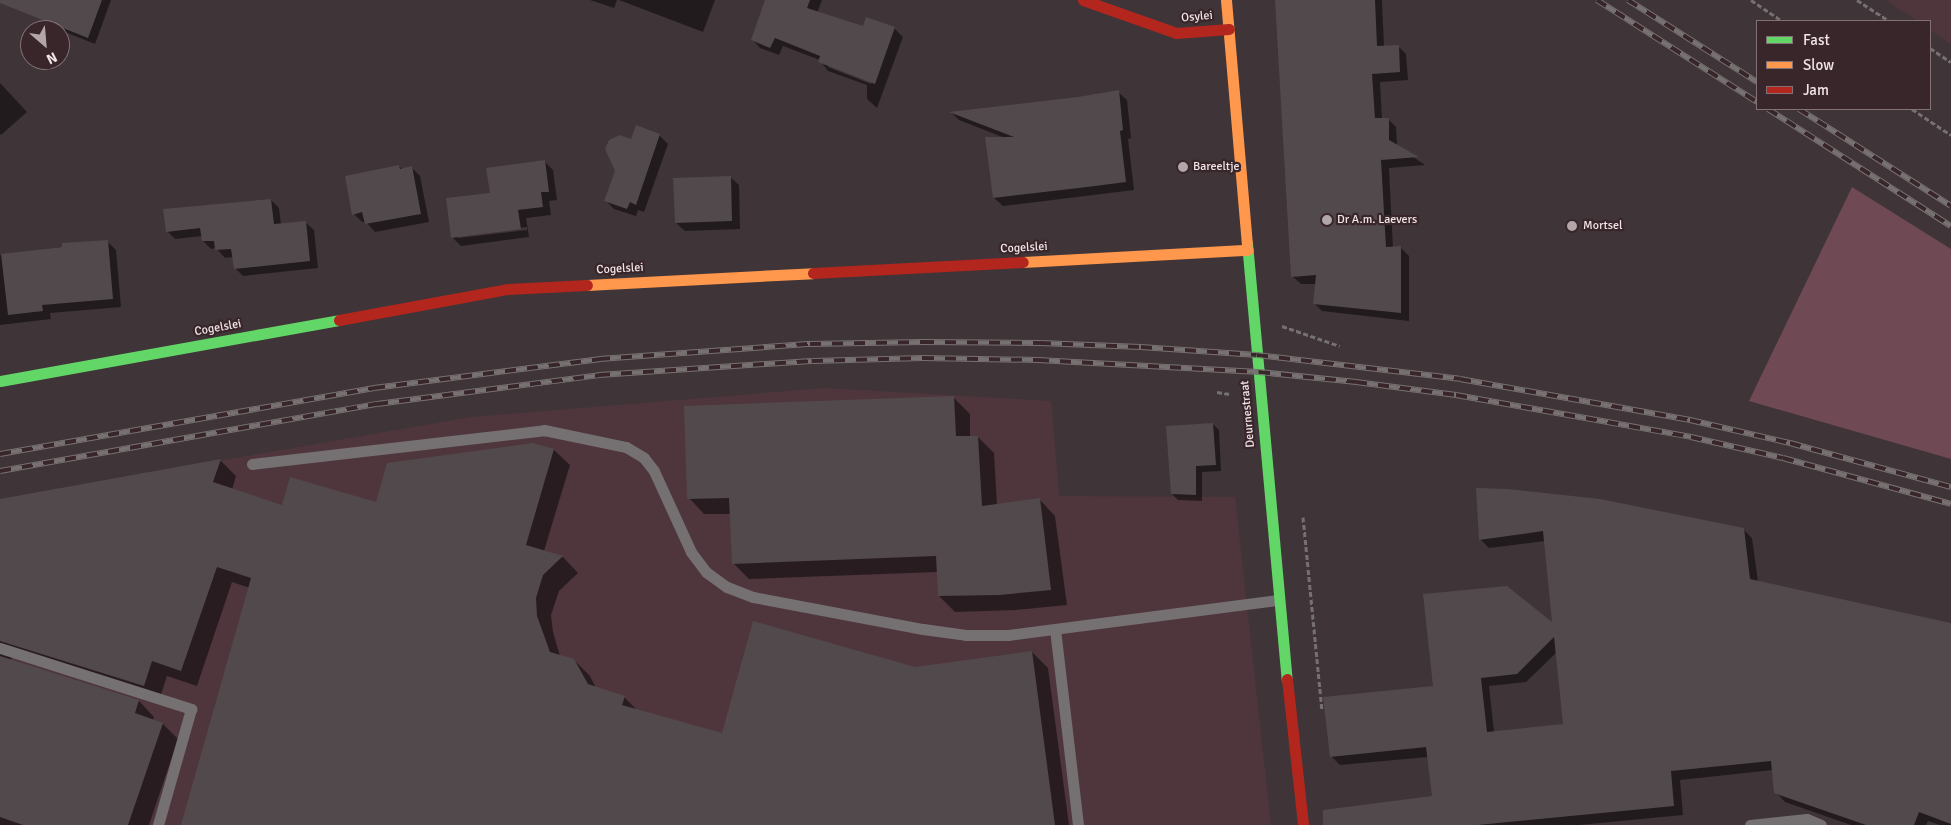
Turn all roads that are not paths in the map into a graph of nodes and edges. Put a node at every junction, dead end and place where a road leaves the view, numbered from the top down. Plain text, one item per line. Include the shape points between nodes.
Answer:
1 (1083, 0) edge
2 (1226, 0) edge
3 (1229, 29) junction
4 (1248, 250) junction
5 (0, 381) edge
6 (252, 464) dead end
7 (1278, 600) junction
8 (1054, 629) junction
9 (0, 648) edge
10 (158, 825) edge
11 (1078, 825) edge
12 (1303, 825) edge
13 (1750, 825) edge
14 (1821, 825) edge

1 - 3 street, Osylei via 1176,33
2 - 3 street, Deurnestraat
3 - 4 street, Deurnestraat
4 - 5 street, Cogelslei via 508,289
4 - 7 street, Deurnestraat
6 - 8 lane via 544,430 626,447 644,458 654,471 691,552 706,572 727,587 753,597 966,635 1008,635
7 - 8 lane
7 - 12 street, Deurnestraat
8 - 11 lane
9 - 10 lane via 191,709
13 - 14 lane via 1807,819

